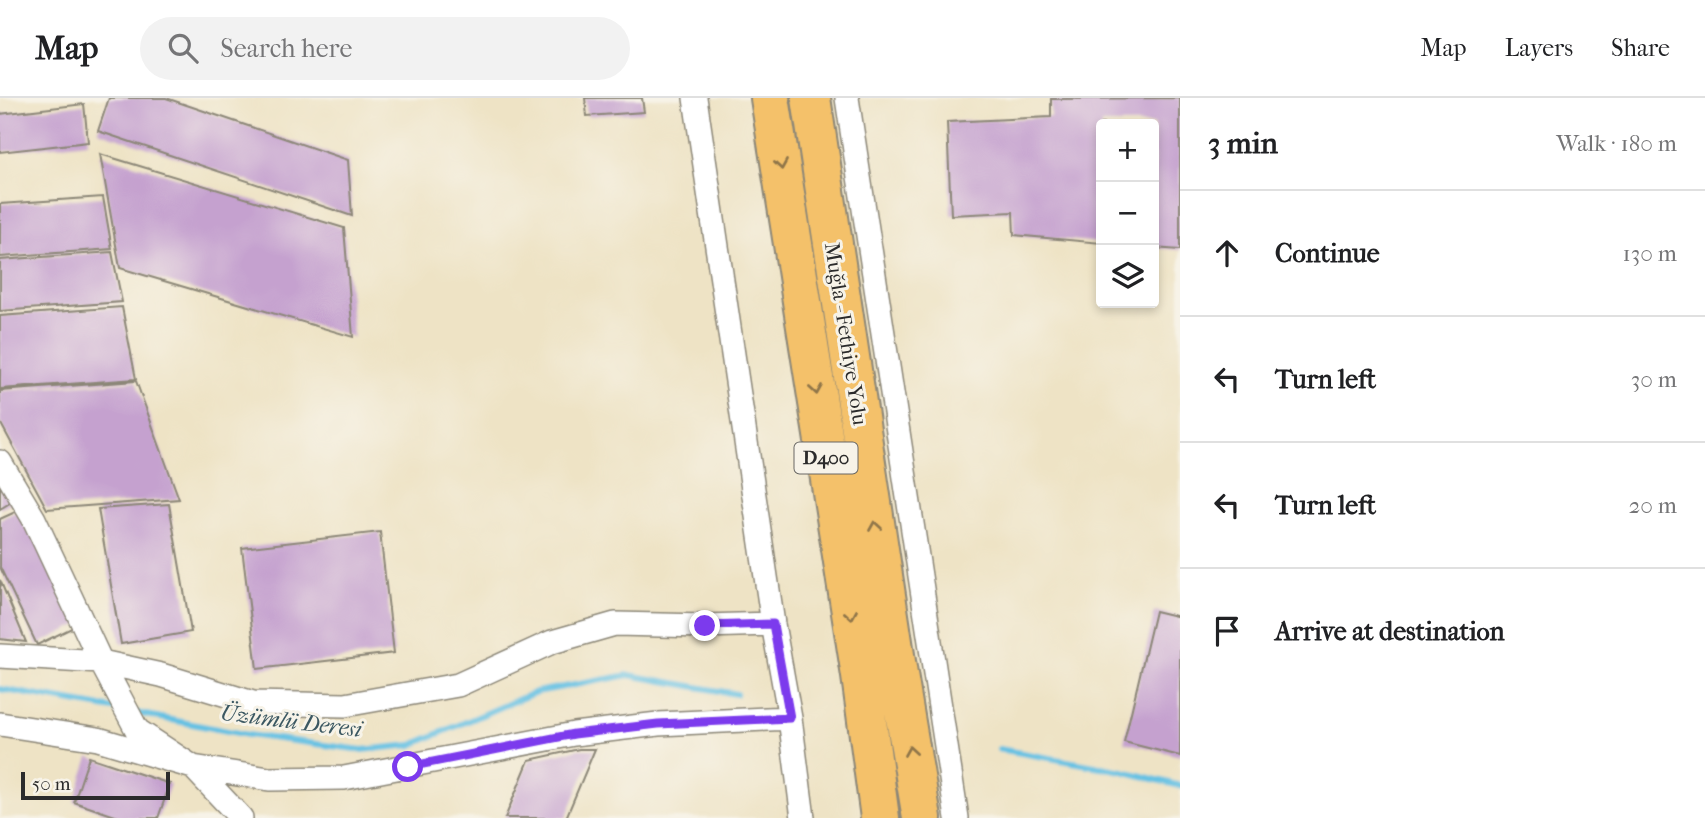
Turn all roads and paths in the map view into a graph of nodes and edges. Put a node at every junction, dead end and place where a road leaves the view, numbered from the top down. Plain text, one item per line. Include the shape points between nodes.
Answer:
1 (695, 98) edge
2 (770, 98) edge
3 (811, 98) edge
4 (847, 98) edge
5 (0, 462) edge
6 (773, 624) junction
7 (0, 656) edge
8 (101, 662) junction
9 (790, 718) junction
10 (0, 724) edge
11 (193, 767) junction
12 (241, 818) edge
13 (803, 818) edge
14 (880, 818) edge
15 (922, 818) edge
16 (957, 818) edge

1 - 6 street
2 -> 14 highway, Muğla - Fethiye Yolu / D400
15 -> 3 highway, Muğla - Fethiye Yolu / D400
4 - 16 street
5 - 8 street via 34,519
6 - 8 street via 615,624 552,642 458,685 345,705 253,703
6 - 9 street
7 - 8 street
8 - 11 street via 137,730
9 - 11 street via 658,724 574,734 344,778 269,779
9 - 13 street
10 - 11 street via 98,739
11 - 12 street

